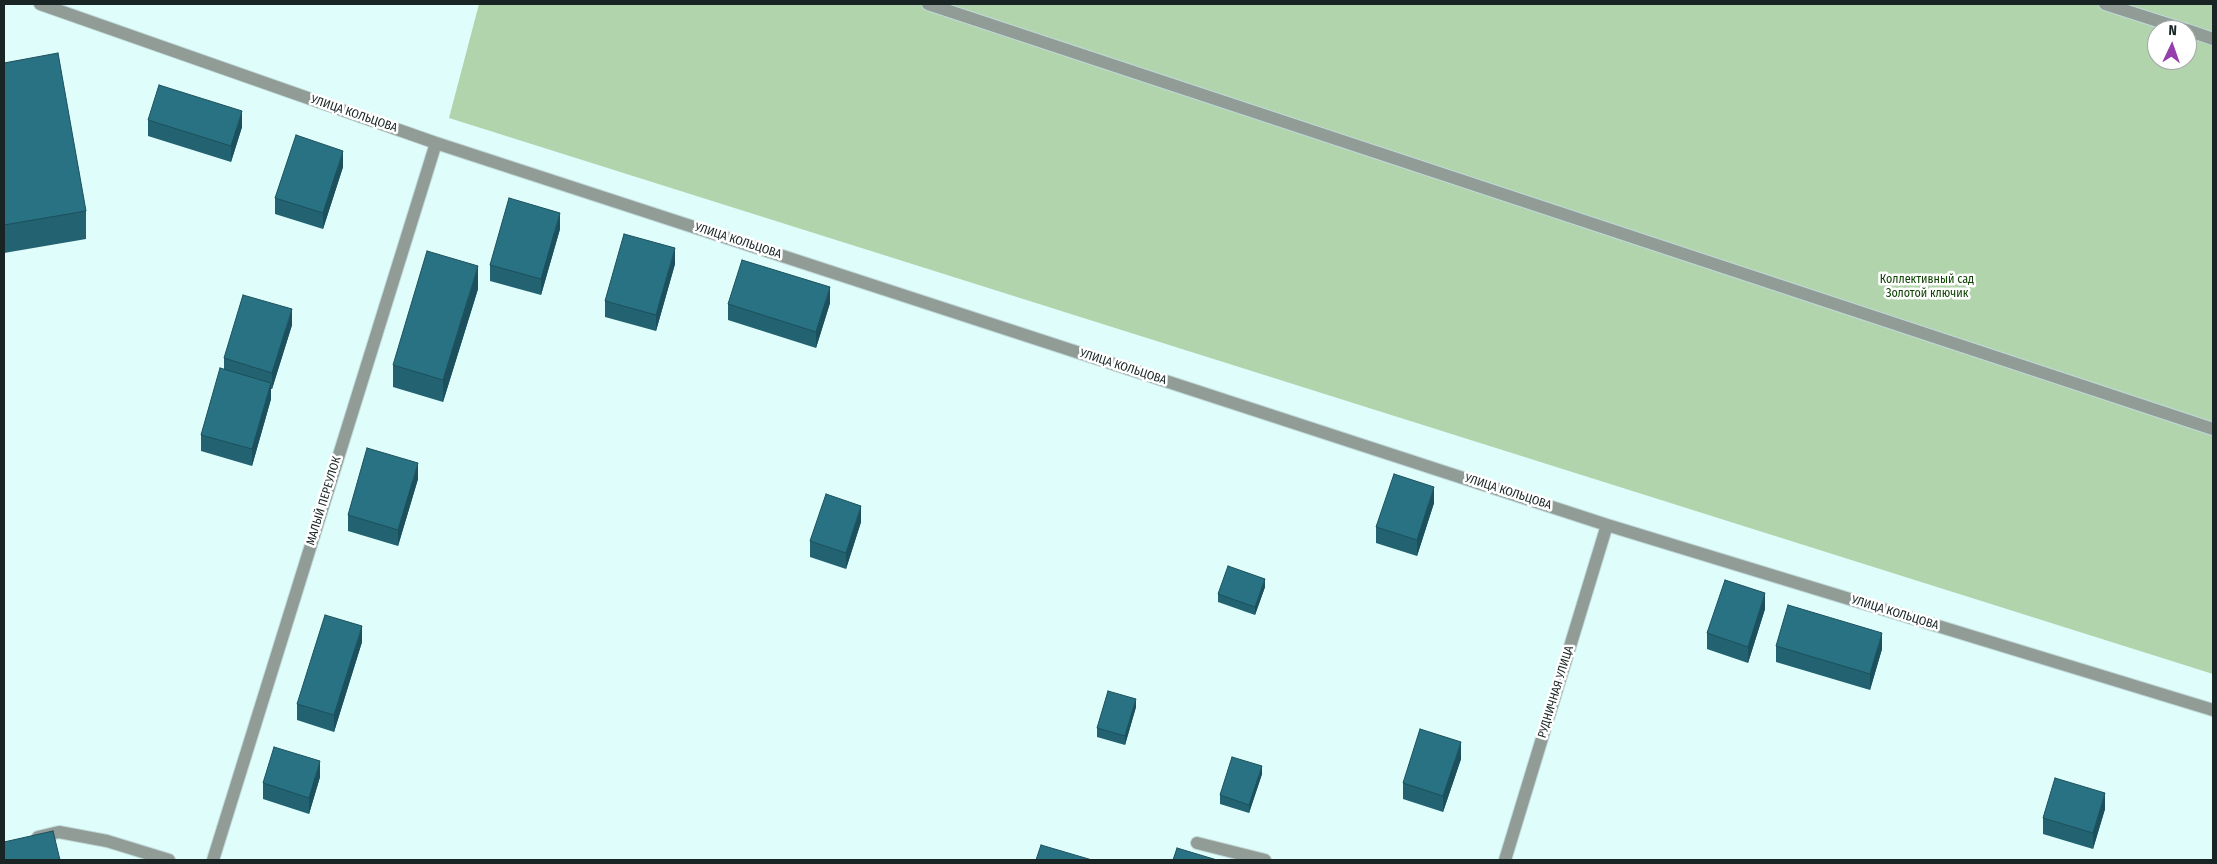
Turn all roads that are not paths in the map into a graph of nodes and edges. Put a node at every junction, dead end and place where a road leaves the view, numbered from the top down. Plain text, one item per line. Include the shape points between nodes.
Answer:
1 (40, 4) edge
2 (928, 4) edge
3 (2105, 4) edge
4 (2155, 20) edge
5 (2197, 33) edge
6 (2213, 39) edge
7 (436, 143) junction
8 (2213, 429) edge
9 (1607, 525) junction
10 (2213, 710) edge
11 (22, 841) edge
12 (1197, 843) dead end
13 (169, 860) edge
14 (213, 860) edge
15 (1265, 860) edge
16 (1505, 860) edge

1 - 7 street, УЛИЦА КОЛЬЦОВА
2 - 8 street
3 - 4 street
5 - 6 street
7 - 9 street, УЛИЦА КОЛЬЦОВА
7 - 14 street, МАЛЫЙ ПЕРЕУЛОК
9 - 10 street, УЛИЦА КОЛЬЦОВА
9 - 16 street, РУДНИЧНАЯ УЛИЦА
11 - 13 street via 59,832 107,841
12 - 15 street

